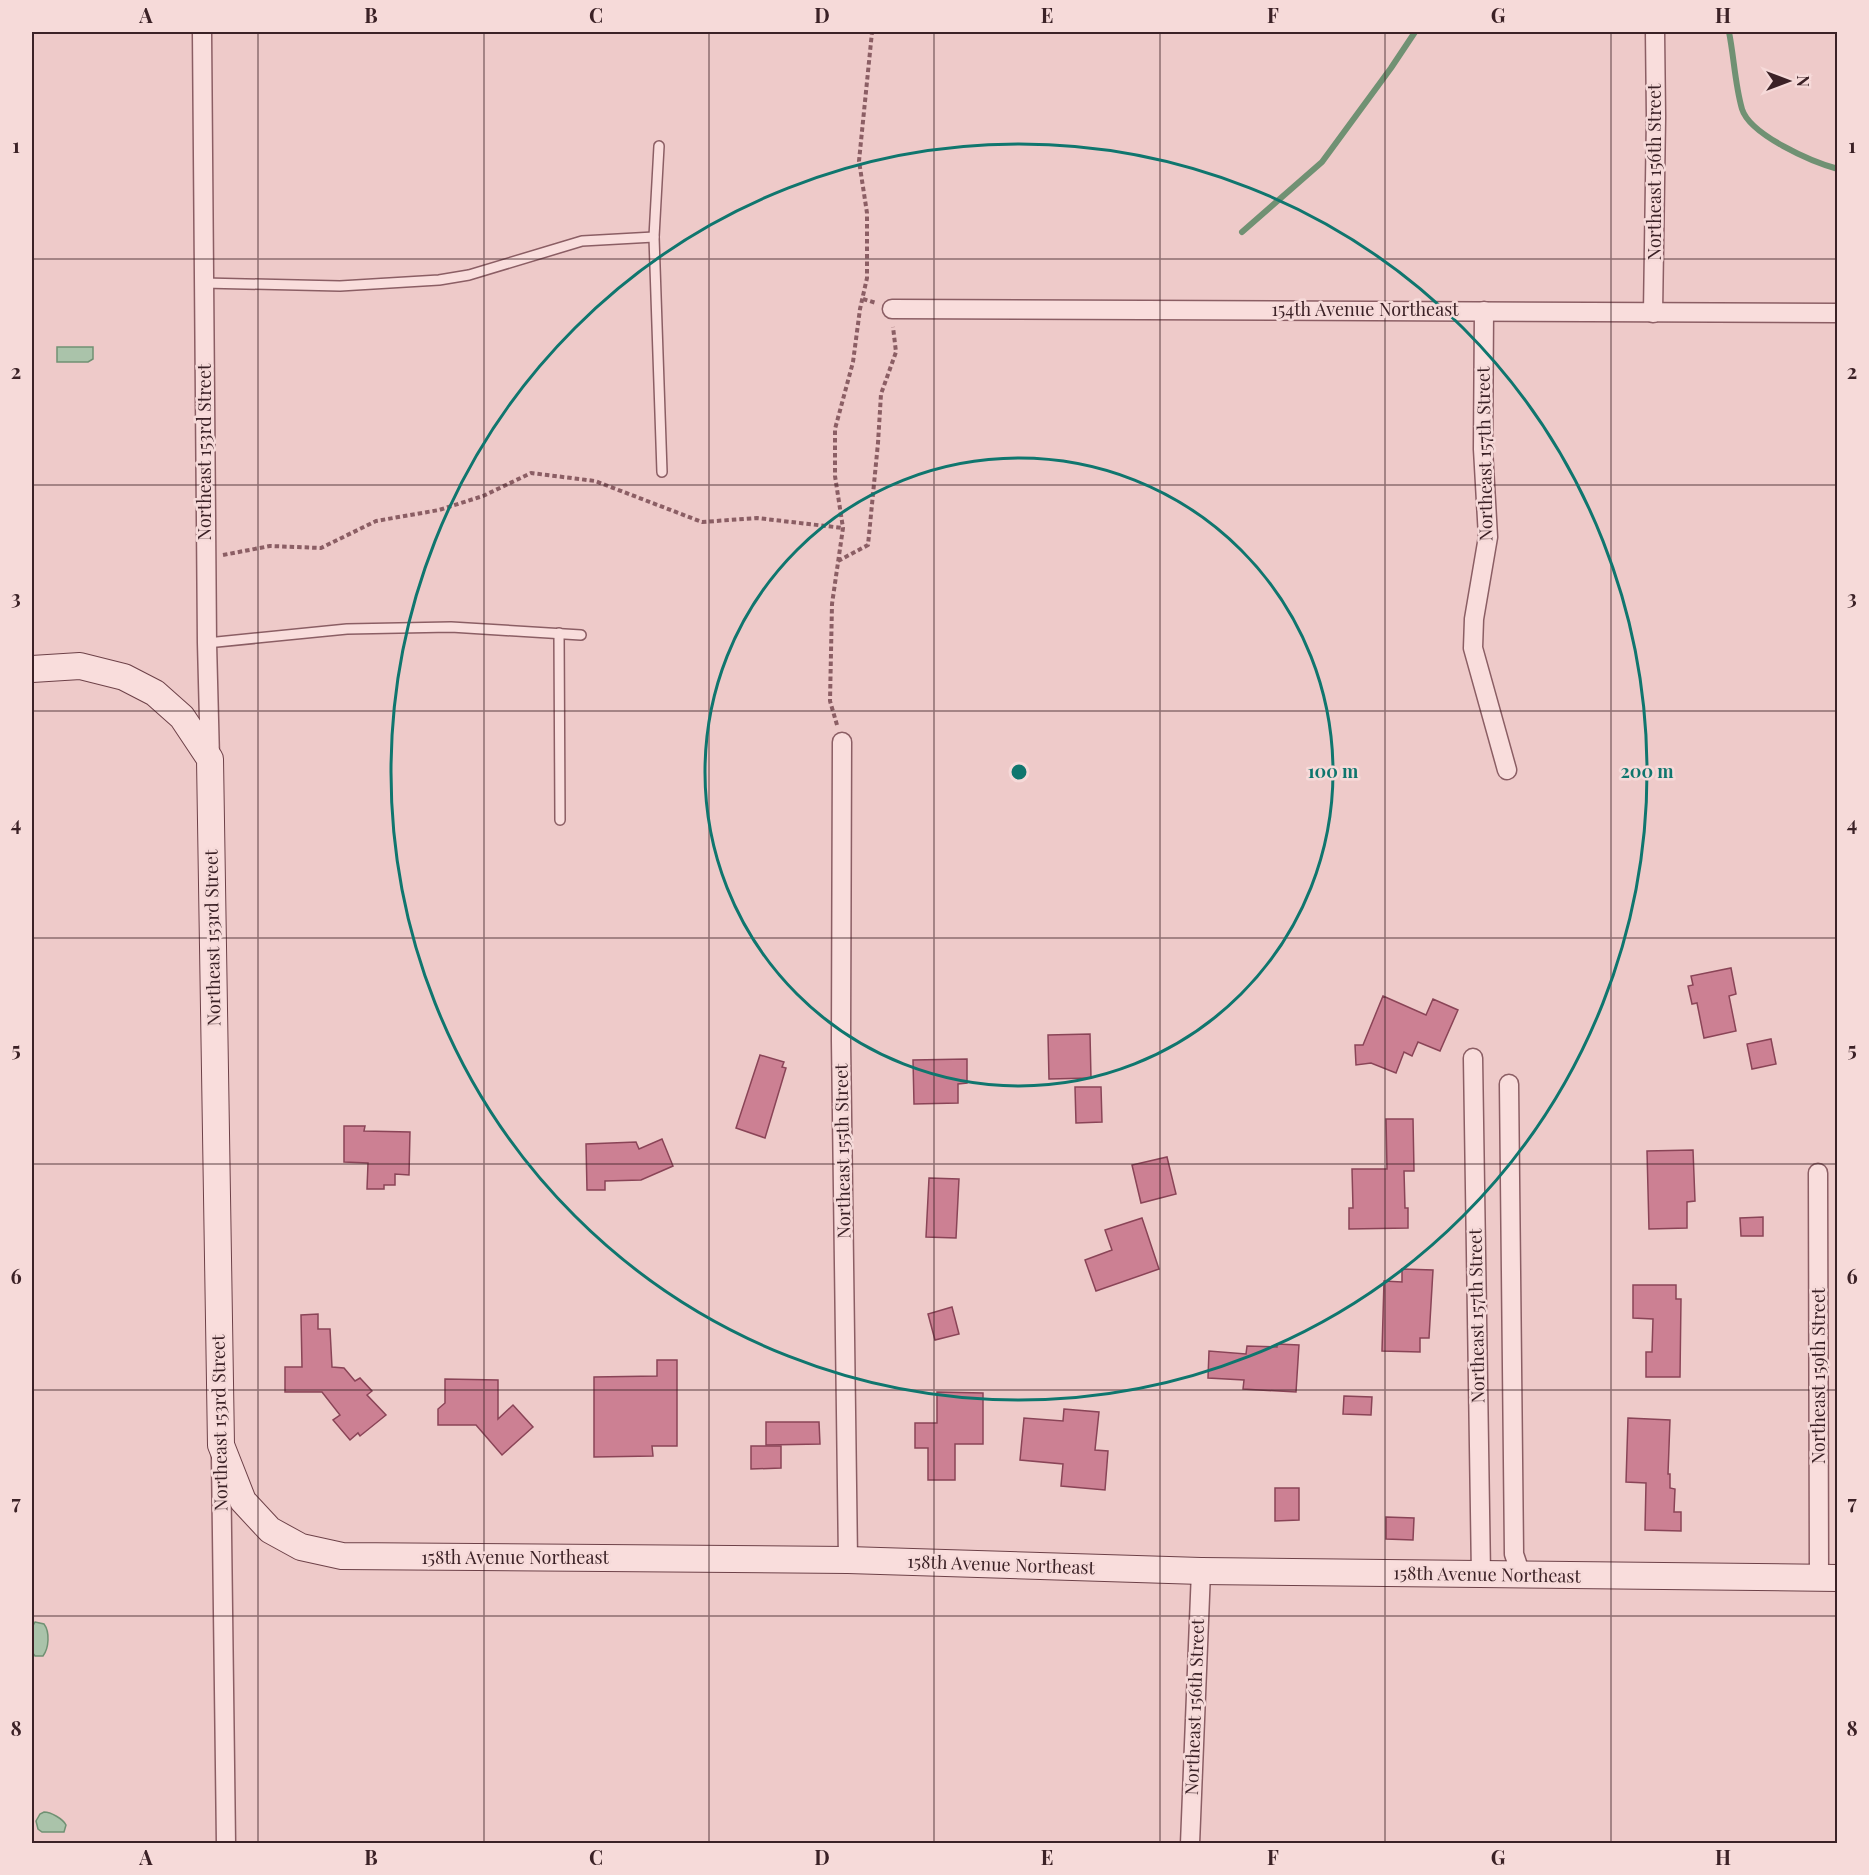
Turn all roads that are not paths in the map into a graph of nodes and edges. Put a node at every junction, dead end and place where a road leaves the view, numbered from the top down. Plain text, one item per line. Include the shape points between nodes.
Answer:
1 (202, 32) edge
2 (1655, 32) edge
3 (659, 146) dead end
4 (654, 237) junction
5 (204, 283) junction
6 (892, 309) road end
7 (1484, 311) junction
8 (1653, 313) junction
9 (1838, 313) edge
10 (662, 472) dead end
11 (559, 633) junction
12 (581, 635) dead end
13 (207, 643) junction
14 (32, 669) edge
15 (842, 742) road end
16 (210, 759) junction
17 (1507, 770) dead end
18 (560, 820) dead end
19 (1473, 1058) dead end
20 (1509, 1084) dead end
21 (1818, 1173) dead end
22 (221, 1445) junction
23 (848, 1560) junction
24 (1201, 1571) junction
25 (1480, 1575) junction
26 (1521, 1575) junction
27 (1828, 1578) edge
28 (226, 1844) edge
29 (1190, 1844) edge

1 - 5 street, Northeast 153rd Street
2 - 8 street, Northeast 156th Street
3 - 4 lane
4 - 5 lane via 582,241 469,275 439,280 340,286
4 - 10 lane
5 - 13 street, Northeast 153rd Street
6 - 7 street, 154th Avenue Northeast
7 - 8 street, 154th Avenue Northeast
7 - 17 street, Northeast 157th Street via 1483,449 1488,537 1473,648
8 - 9 street, 154th Avenue Northeast
11 - 12 lane
11 - 13 lane via 451,627 347,629
11 - 18 lane
13 - 16 street, Northeast 153rd Street
14 - 16 street via 80,666 134,682 155,693 182,717
15 - 23 street, Northeast 155th Street via 841,1041
16 - 22 street, Northeast 153rd Street
19 - 25 street, Northeast 157th Street
20 - 26 street via 1514,1554
21 - 27 street, Northeast 159th Street
22 - 23 street, 158th Avenue Northeast via 243,1501 270,1530 301,1547 342,1556
22 - 28 street, Northeast 153rd Street
23 - 24 street, 158th Avenue Northeast
24 - 25 street, 158th Avenue Northeast
24 - 29 street, Northeast 156th Street
25 - 26 street, 158th Avenue Northeast
26 - 27 street, 158th Avenue Northeast

